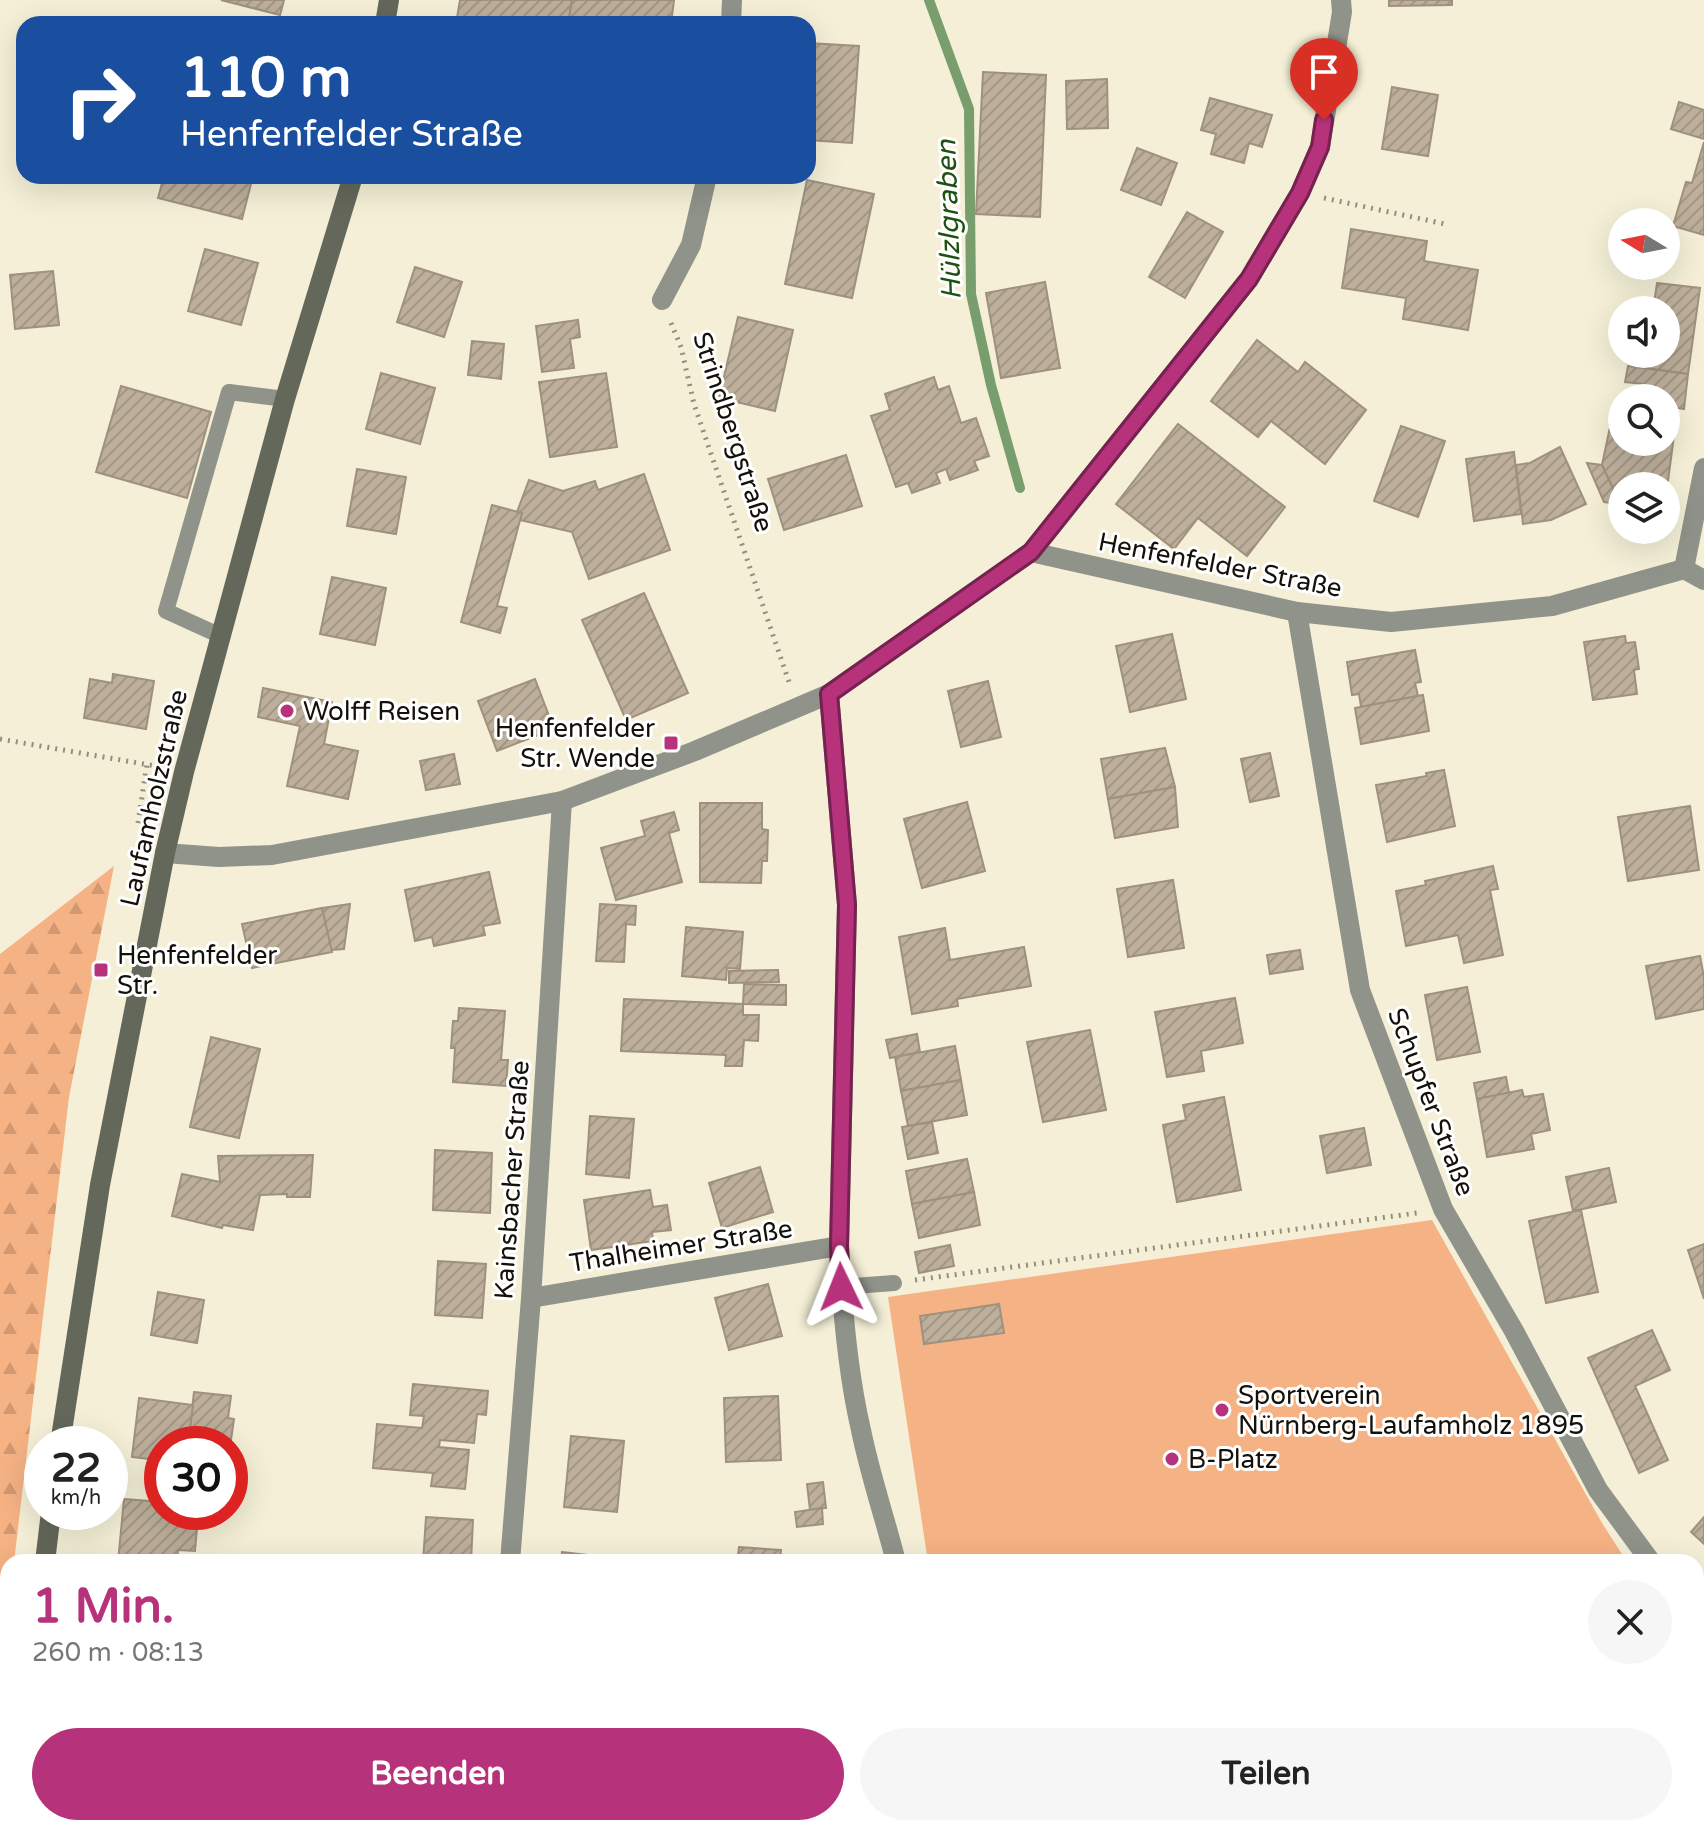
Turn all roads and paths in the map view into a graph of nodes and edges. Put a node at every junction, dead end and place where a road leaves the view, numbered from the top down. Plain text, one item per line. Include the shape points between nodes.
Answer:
1 (1341, 0) edge
2 (351, 184) edge
3 (705, 184) edge
4 (1300, 193) junction
5 (1445, 224) dead end
6 (662, 300) joint
7 (285, 399) junction
8 (1704, 468) edge
9 (1031, 552) junction
10 (1684, 569) junction
11 (1704, 580) edge
12 (1297, 612) junction
13 (221, 636) junction
14 (829, 694) junction
15 (797, 706) junction
16 (0, 739) edge
17 (147, 764) junction
18 (184, 772) junction
19 (562, 801) junction
20 (138, 823) dead end
21 (165, 853) junction
22 (1443, 1209) junction
23 (839, 1246) junction
24 (894, 1283) joint
25 (841, 1287) junction
26 (531, 1298) junction
27 (63, 1426) edge
28 (49, 1530) edge
29 (46, 1554) edge
30 (511, 1554) edge
31 (894, 1554) edge
32 (1645, 1554) edge

1 - 4 street via 1320,147
2 - 7 main road, Laufamholzstraße
3 - 6 street via 691,245
4 - 5 path
4 - 9 street via 1249,279
6 - 15 path, Strindbergstraße
7 - 13 main road, Laufamholzstraße
7 - 13 lane via 229,392 166,611
8 - 10 street
9 - 12 street, Henfenfelder Straße
9 - 14 street
10 - 11 street
10 - 12 street, Henfenfelder Straße via 1552,606 1391,622
12 - 22 street, Schupfer Straße via 1360,990
13 - 18 main road, Laufamholzstraße
14 - 15 street
14 - 23 street via 847,905
15 - 19 street via 684,756
16 - 17 path
17 - 18 path
17 - 20 path
18 - 21 main road, Laufamholzstraße
19 - 21 street via 272,855
19 - 26 street, Kainsbacher Straße
21 - 27 main road, Laufamholzstraße via 100,1185
22 - 24 path
22 - 32 street, Schupfer Straße via 1598,1490
23 - 25 street
23 - 26 street, Thalheimer Straße
24 - 25 lane
25 - 31 street via 860,1430
26 - 30 street, Kainsbacher Straße
28 - 29 main road

